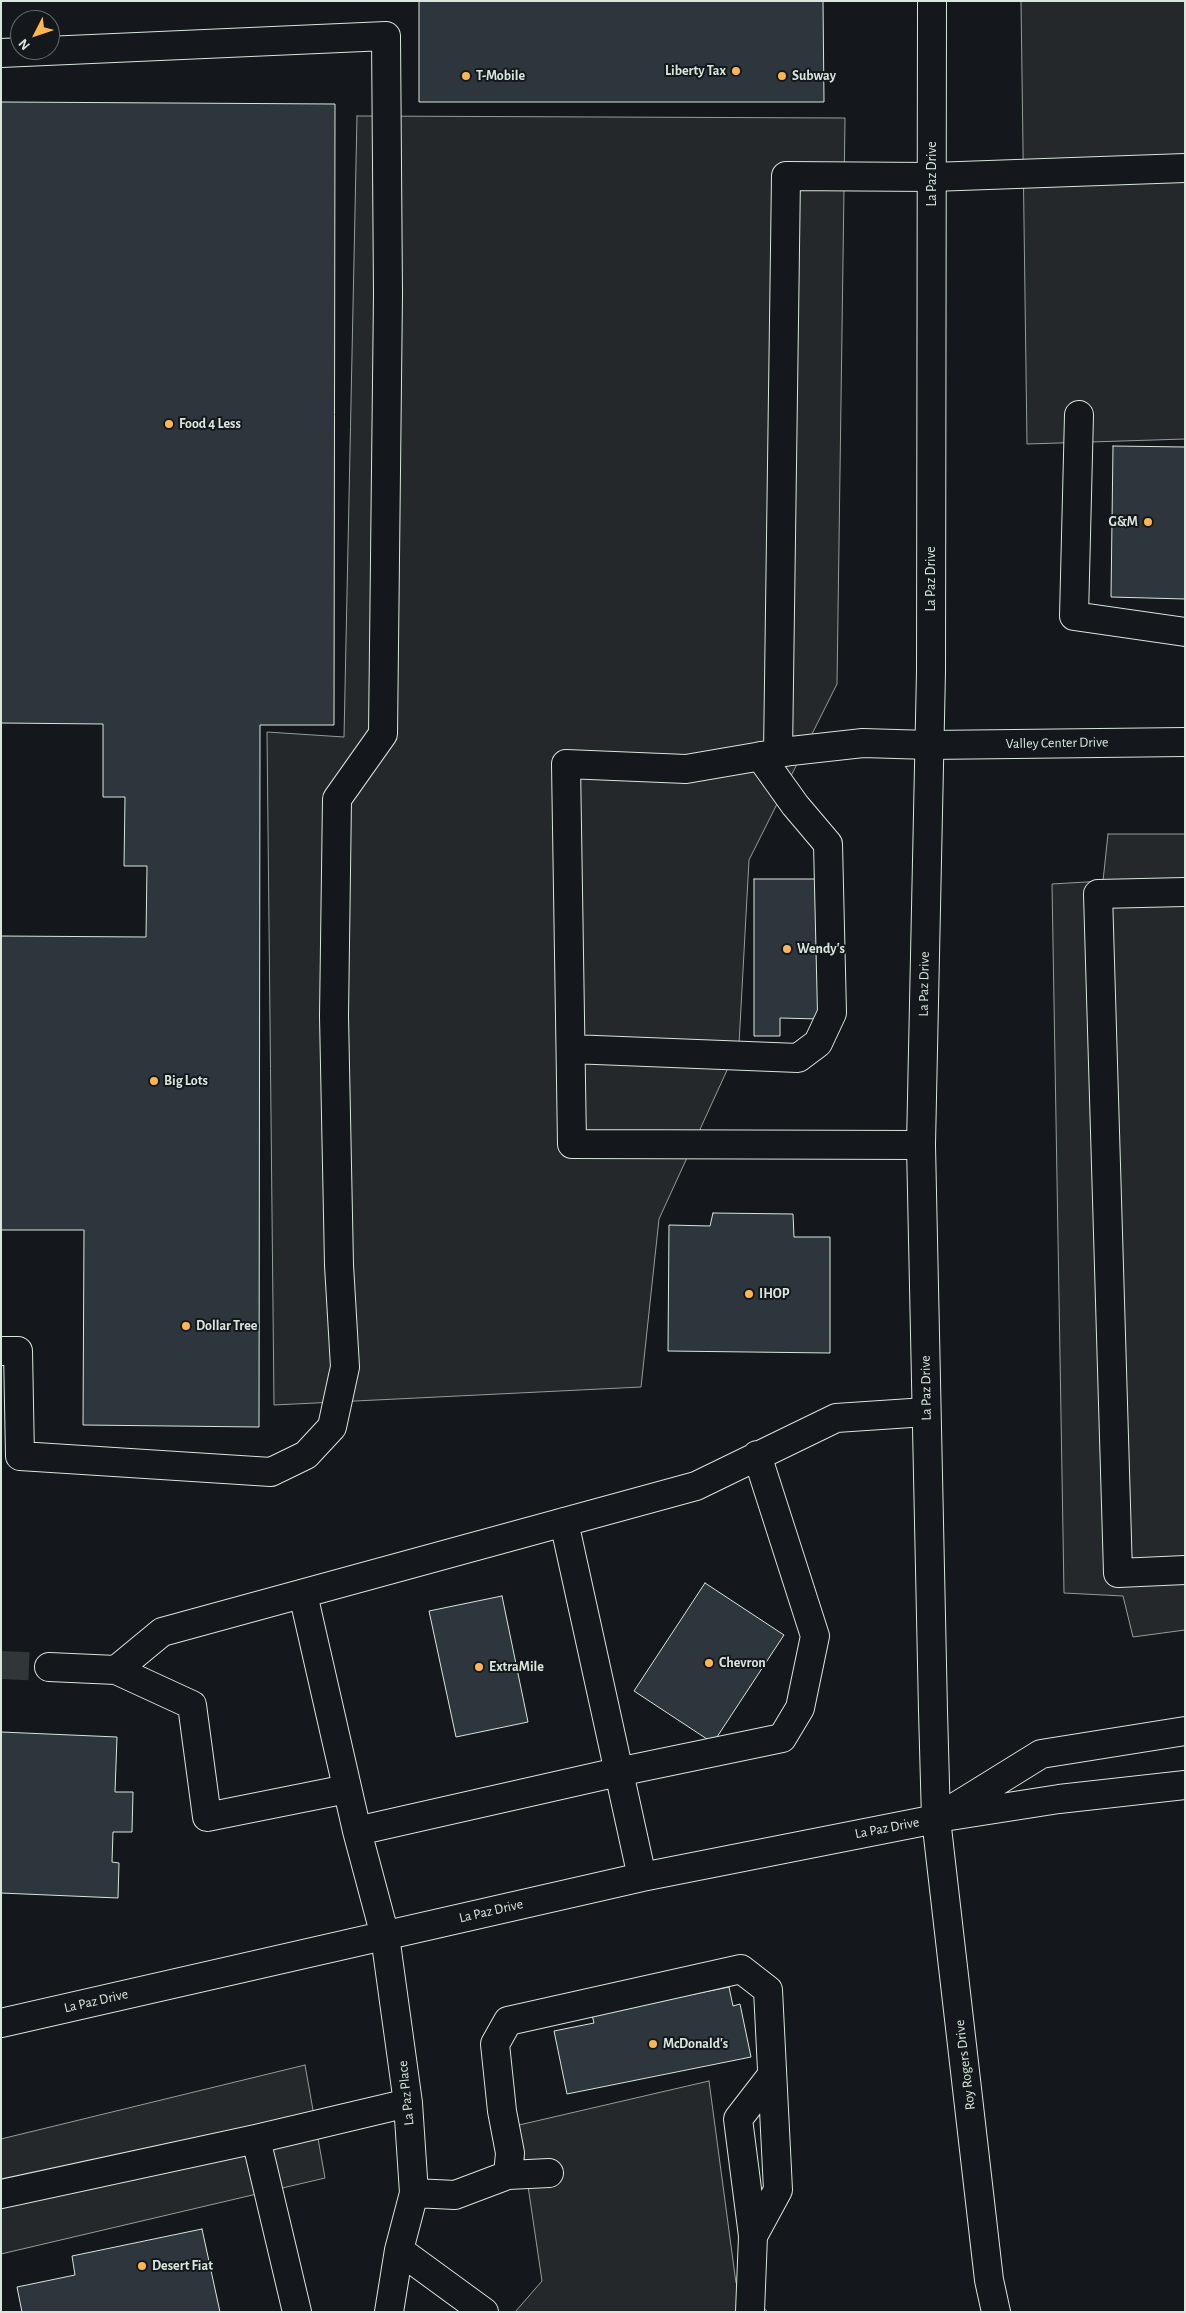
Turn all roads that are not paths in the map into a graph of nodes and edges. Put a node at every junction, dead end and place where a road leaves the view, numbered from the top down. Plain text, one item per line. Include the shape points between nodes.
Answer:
1 (932, 1) edge
2 (1, 53) edge
3 (1185, 168) edge
4 (932, 177) junction
5 (1079, 415) dead end
6 (1185, 632) edge
7 (1185, 742) edge
8 (929, 745) junction
9 (769, 755) junction
10 (1185, 892) edge
11 (571, 1050) junction
12 (921, 1145) junction
13 (1, 1351) edge
14 (926, 1412) junction
15 (757, 1456) junction
16 (564, 1522) junction
17 (1185, 1570) edge
18 (303, 1594) junction
19 (49, 1667) tunnel mouth
20 (116, 1670) junction
21 (1185, 1731) edge
22 (618, 1772) junction
23 (1185, 1785) edge
24 (347, 1789) junction
25 (936, 1819) junction
26 (357, 1831) junction
27 (642, 1877) junction
28 (385, 1936) junction
29 (1, 2023) edge
30 (772, 2075) junction
31 (408, 2103) junction
32 (256, 2138) junction
33 (548, 2173) dead end
34 (508, 2175) junction
35 (414, 2193) junction
36 (1, 2194) edge
37 (753, 2236) junction
38 (399, 2250) junction
39 (298, 2312) edge
40 (389, 2312) edge
41 (484, 2312) edge
42 (750, 2312) edge
43 (996, 2312) edge

1 - 4 main road, La Paz Drive
2 - 13 main road via 386,36 388,294 383,734 337,799 334,1016 339,1265 345,1366 332,1426 306,1455 271,1472 20,1456 18,1351
3 - 4 main road
4 - 8 main road, La Paz Drive
4 - 9 main road via 786,176
5 - 6 main road via 1074,616
7 - 8 main road, Valley Center Drive
8 - 9 main road, Valley Center Drive via 863,743
8 - 12 main road, La Paz Drive
9 - 11 main road, Valley Center Drive via 686,769 566,764
9 - 11 main road via 795,805 828,844 832,1013 818,1043 798,1058
10 - 17 main road via 1098,894 1118,1573
11 - 12 main road via 572,1144
12 - 14 main road, La Paz Drive
14 - 15 main road via 836,1418
14 - 25 main road, La Paz Drive
15 - 16 main road via 696,1486
15 - 22 main road via 815,1636 800,1708 782,1738
16 - 18 main road
16 - 22 main road
18 - 20 main road via 162,1632
18 - 24 main road, La Paz Place
19 - 20 main road
20 - 24 main road via 192,1705 207,1817
21 - 25 main road via 1041,1754
22 - 26 main road
22 - 27 main road
23 - 25 main road via 1059,1799
24 - 26 main road, La Paz Place
25 - 27 main road, La Paz Drive
25 - 43 main road, Roy Rogers Drive via 989,2280
26 - 28 main road, La Paz Place
27 - 28 main road, La Paz Drive
28 - 29 main road, La Paz Drive
28 - 31 main road, La Paz Place
30 - 34 main road via 768,1990 741,1969 508,2021 495,2044 510,2153
30 - 37 main road via 778,2190
30 - 37 main road via 738,2119
31 - 32 main road
31 - 35 main road, La Paz Place
32 - 36 main road
32 - 39 main road
33 - 34 main road
34 - 35 main road via 455,2195
35 - 38 main road, La Paz Place
37 - 42 main road
38 - 40 main road, La Paz Place
38 - 41 main road

